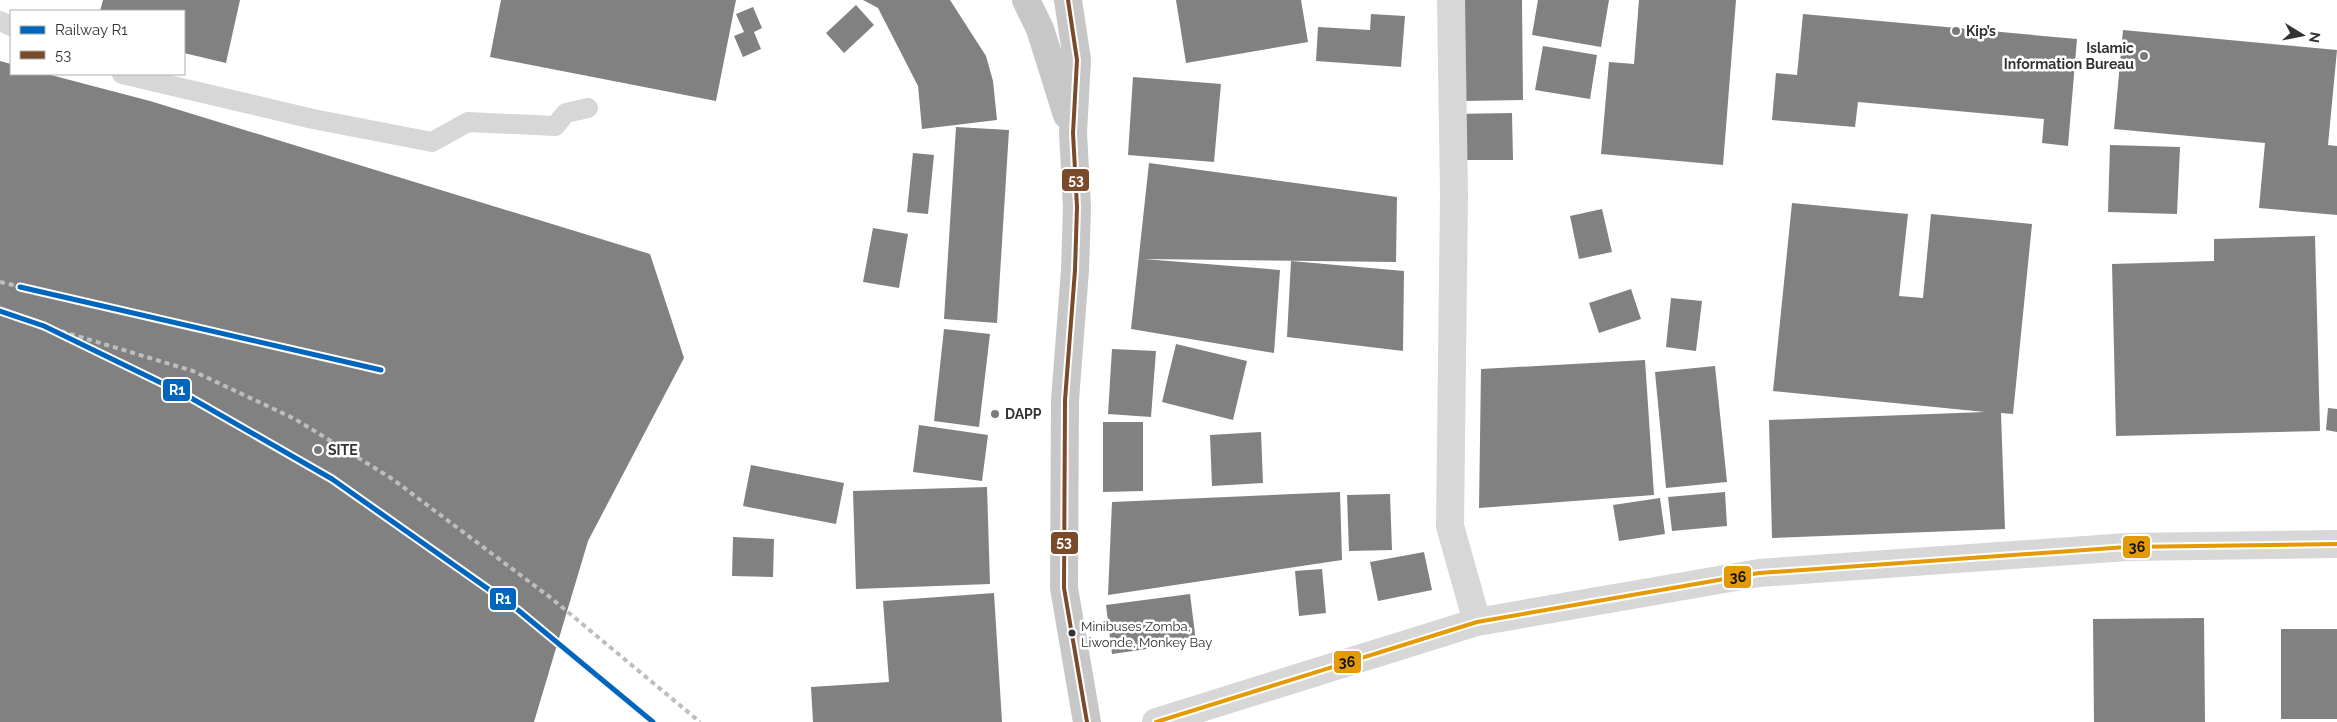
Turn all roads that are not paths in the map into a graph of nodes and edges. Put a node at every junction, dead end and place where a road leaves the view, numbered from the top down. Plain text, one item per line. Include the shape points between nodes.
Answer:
1 (1026, 0) edge
2 (1068, 0) edge
3 (1451, 0) edge
4 (126, 75) edge
5 (588, 108) dead end
6 (1073, 133) junction
7 (2337, 544) edge
8 (1477, 622) junction
9 (1087, 722) edge
10 (1156, 722) edge

1 - 6 highway via 1040,29
2 - 6 highway via 1077,60
3 - 8 street via 1454,195 1450,526
4 - 5 lane via 313,119 432,142 468,122 555,126 566,113
6 - 9 highway via 1077,207 1065,400 1064,588
7 - 8 street via 2127,547 1759,573
8 - 10 street

